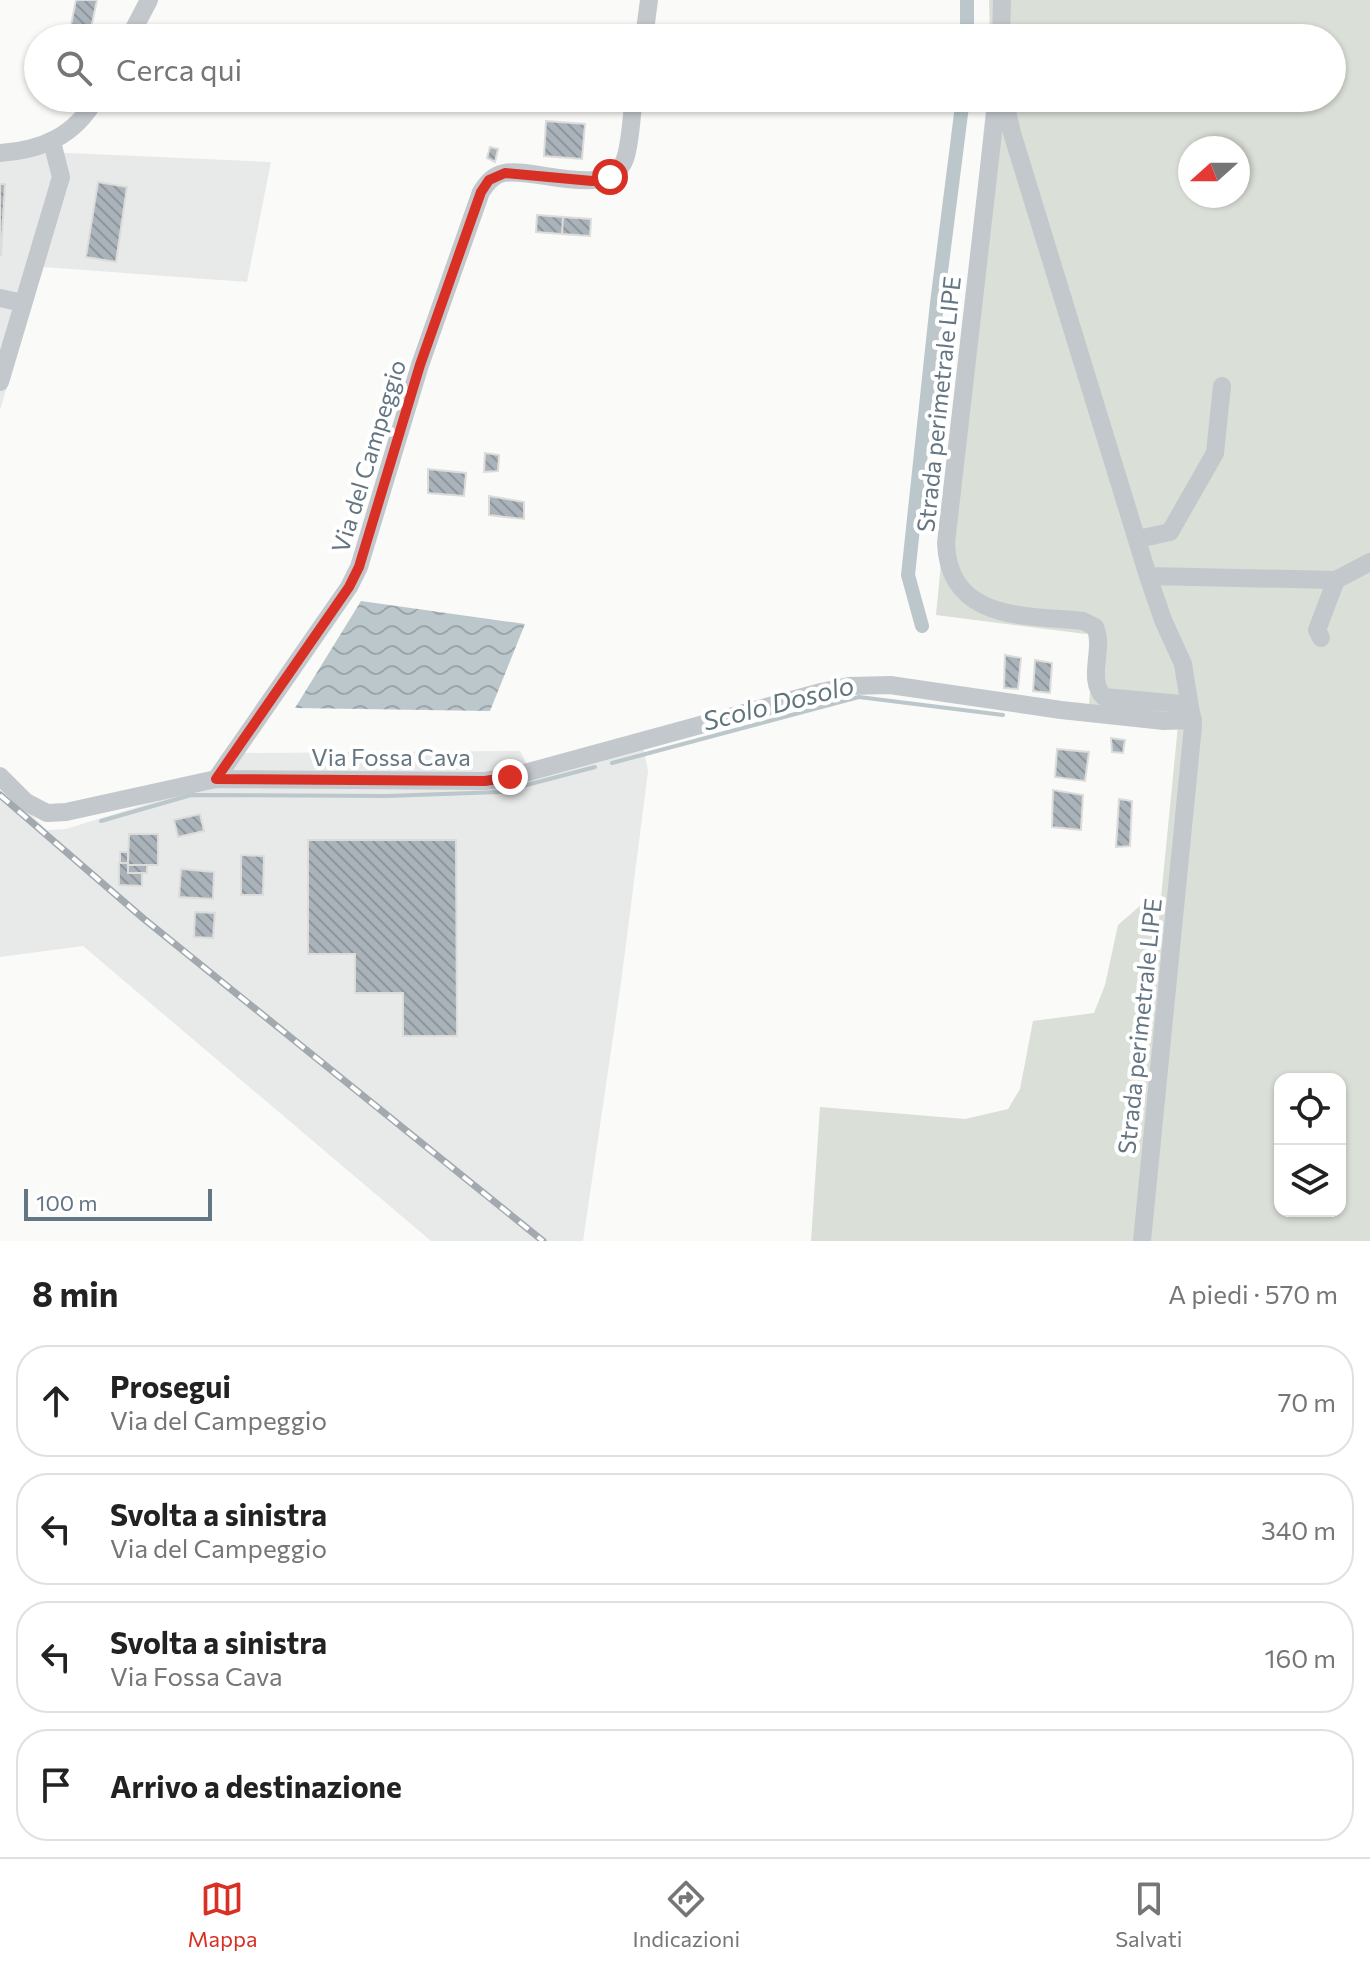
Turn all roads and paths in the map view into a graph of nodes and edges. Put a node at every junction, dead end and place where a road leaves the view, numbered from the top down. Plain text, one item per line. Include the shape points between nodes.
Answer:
1 (149, 0) edge
2 (649, 0) edge
3 (1002, 0) edge
4 (136, 24) edge
5 (646, 24) edge
6 (1001, 24) edge
7 (88, 112) edge
8 (632, 112) edge
9 (995, 112) edge
10 (1007, 112) edge
11 (52, 142) junction
12 (0, 153) edge
13 (0, 298) edge
14 (23, 303) junction
15 (0, 382) edge
16 (1222, 386) dead end
17 (1138, 539) junction
18 (1370, 562) edge
19 (1148, 576) junction
20 (1336, 580) junction
21 (1321, 638) dead end
22 (1193, 720) junction
23 (0, 776) edge
24 (216, 779) junction
25 (1142, 1241) edge

1 - 4 street
2 - 5 street
3 - 6 street
7 - 11 street
8 - 24 street, Via del Campeggio via 624,161 610,177 592,181 505,173 489,180 481,192 420,365 359,567
9 - 22 street, Strada perimetrale LIPE via 946,543 948,564 963,592 995,611 1083,621 1095,627 1096,685 1104,697 1181,704 1190,709
10 - 17 street, Strada perimetrale LIPE
11 - 12 street
11 - 14 street via 61,177
13 - 14 street
14 - 15 street
16 - 17 street via 1215,453 1170,532
17 - 19 street, Strada perimetrale LIPE
18 - 20 street
19 - 20 street
19 - 22 street, Strada perimetrale LIPE via 1183,664
20 - 21 street via 1317,630
22 - 24 street, Via Fossa Cava via 1061,710 865,684 485,781
22 - 25 street, Strada perimetrale LIPE
23 - 24 street, Via Fossa Cava via 26,802 47,813

